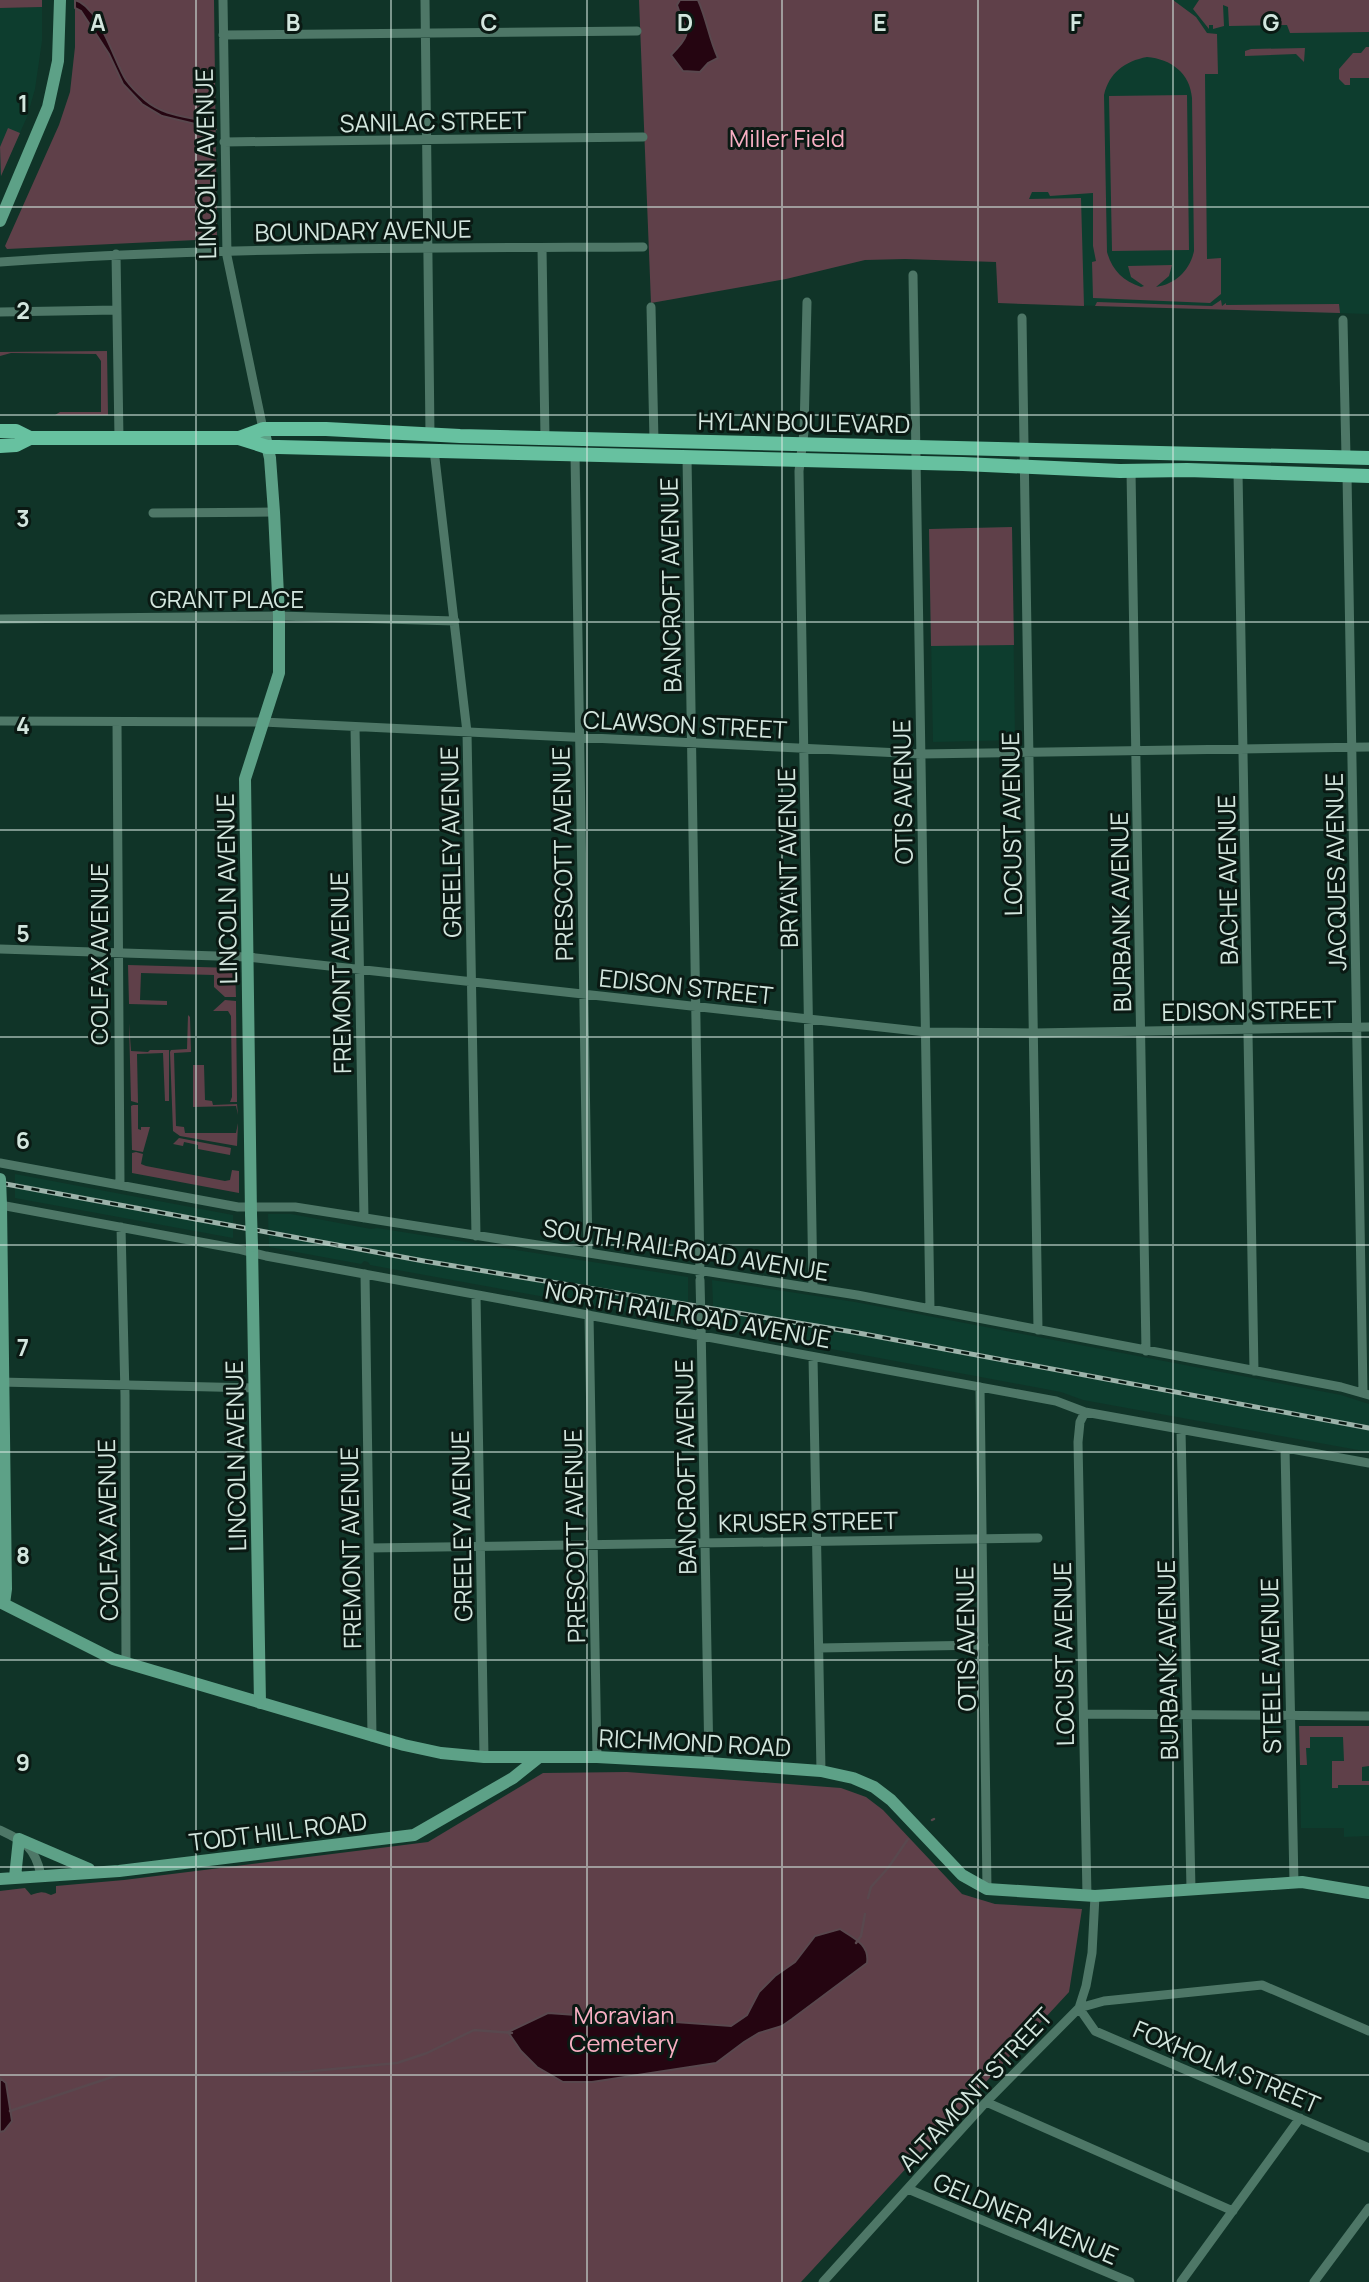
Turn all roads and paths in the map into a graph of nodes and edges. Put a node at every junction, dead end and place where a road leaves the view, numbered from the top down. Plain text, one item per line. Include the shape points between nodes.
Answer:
1 (60, 0) edge
2 (223, 0) edge
3 (425, 0) edge
4 (637, 31) dead end
5 (425, 33) junction
6 (223, 35) junction
7 (643, 137) dead end
8 (426, 141) junction
9 (224, 142) junction
10 (0, 220) edge
11 (643, 247) dead end
12 (428, 248) junction
13 (542, 248) junction
14 (226, 251) junction
15 (116, 254) junction
16 (0, 262) edge
17 (913, 275) dead end
18 (807, 302) dead end
19 (652, 307) dead end
20 (117, 310) junction
21 (0, 312) edge
22 (1021, 318) dead end
23 (1343, 320) dead end
24 (262, 429) junction
25 (0, 431) edge
26 (430, 435) junction
27 (30, 438) junction
28 (120, 438) junction
29 (239, 438) junction
30 (545, 438) junction
31 (654, 441) junction
32 (802, 444) junction
33 (0, 446) edge
34 (267, 447) junction
35 (914, 447) junction
36 (434, 450) junction
37 (734, 450) junction
38 (1023, 450) junction
39 (1131, 453) junction
40 (575, 454) junction
41 (687, 457) junction
42 (1346, 457) junction
43 (1369, 458) edge
44 (799, 460) junction
45 (915, 463) junction
46 (1024, 467) junction
47 (1131, 471) junction
48 (1238, 472) junction
49 (1347, 475) junction
50 (1369, 476) edge
51 (274, 512) junction
52 (153, 513) dead end
53 (279, 615) junction
54 (0, 619) edge
55 (455, 621) junction
56 (0, 721) edge
57 (117, 722) junction
58 (263, 722) junction
59 (355, 727) junction
60 (467, 732) junction
61 (579, 738) junction
62 (692, 744) junction
63 (1352, 747) junction
64 (1369, 747) edge
65 (804, 749) junction
66 (1244, 749) junction
67 (1136, 751) junction
68 (1029, 752) junction
69 (921, 754) junction
70 (0, 949) edge
71 (117, 953) junction
72 (248, 957) junction
73 (359, 970) junction
74 (472, 982) junction
75 (584, 994) junction
76 (696, 1006) junction
77 (809, 1019) junction
78 (1357, 1027) junction
79 (1369, 1027) edge
80 (1249, 1029) junction
81 (1142, 1031) junction
82 (926, 1032) junction
83 (1034, 1033) junction
84 (0, 1163) edge
85 (0, 1179) edge
86 (120, 1185) junction
87 (0, 1205) edge
88 (251, 1211) junction
89 (364, 1218) junction
90 (121, 1227) junction
91 (476, 1236) junction
92 (252, 1250) junction
93 (588, 1254) junction
94 (365, 1274) junction
95 (700, 1275) junction
96 (813, 1288) junction
97 (476, 1295) junction
98 (930, 1308) junction
99 (589, 1315) junction
100 (1038, 1330) junction
101 (702, 1336) junction
102 (1146, 1351) junction
103 (813, 1357) junction
104 (1254, 1371) junction
105 (1, 1382) edge
106 (125, 1384) junction
107 (980, 1387) junction
108 (255, 1388) junction
109 (1366, 1394) edge
110 (1085, 1412) junction
111 (1181, 1430) junction
112 (1285, 1448) junction
113 (1369, 1463) edge
114 (983, 1538) junction
115 (1038, 1538) dead end
116 (818, 1541) junction
117 (706, 1542) junction
118 (593, 1544) junction
119 (481, 1546) junction
120 (369, 1548) junction
121 (2, 1603) edge
122 (984, 1645) junction
123 (819, 1648) junction
124 (126, 1663) junction
125 (260, 1703) junction
126 (1084, 1714) junction
127 (1187, 1715) junction
128 (1290, 1715) junction
129 (1369, 1716) edge
130 (372, 1737) junction
131 (484, 1757) junction
132 (597, 1757) junction
133 (538, 1758) junction
134 (709, 1763) junction
135 (821, 1771) junction
136 (0, 1830) edge
137 (19, 1839) junction
138 (93, 1871) junction
139 (41, 1875) junction
140 (15, 1877) junction
141 (0, 1879) edge
142 (1294, 1883) junction
143 (988, 1889) junction
144 (1191, 1889) junction
145 (1369, 1893) edge
146 (1091, 1896) junction
147 (1079, 2008) junction
148 (1369, 2031) edge
149 (986, 2102) junction
150 (1300, 2118) junction
151 (1369, 2148) edge
152 (908, 2189) junction
153 (1369, 2208) edge
154 (1233, 2211) junction
155 (830, 2280) edge
156 (1130, 2282) edge
157 (1181, 2282) edge
158 (1314, 2282) edge

1 - 10 street via 58,61 48,107
2 - 6 street, LINCOLN AVENUE
3 - 5 street
4 - 5 street
5 - 6 street
5 - 8 street
6 - 9 street, LINCOLN AVENUE
7 - 8 street, SANILAC STREET
8 - 9 street, SANILAC STREET
8 - 12 street
9 - 14 street, LINCOLN AVENUE
11 - 13 street, BOUNDARY AVENUE
12 - 13 street, BOUNDARY AVENUE
12 - 14 street, BOUNDARY AVENUE
12 - 26 street
13 - 30 street
14 - 15 street, BOUNDARY AVENUE
14 - 24 street, LINCOLN AVENUE
15 - 16 street, BOUNDARY AVENUE
15 - 20 street
17 - 35 street, OTIS AVENUE
18 - 32 street, BRYANT AVENUE
19 - 31 street
20 - 21 street
20 - 28 street
22 - 38 street, LOCUST AVENUE
23 - 42 street
24 - 26 main road, HYLAN BOULEVARD
24 - 29 main road, HYLAN BOULEVARD
24 - 34 street, LINCOLN AVENUE
25 - 27 main road, HYLAN BOULEVARD via 16,431
26 - 30 main road, HYLAN BOULEVARD
27 - 28 main road, HYLAN BOULEVARD
27 - 33 main road, HYLAN BOULEVARD
28 - 29 main road, HYLAN BOULEVARD
29 - 34 main road, HYLAN BOULEVARD
30 - 31 main road, HYLAN BOULEVARD
31 - 37 main road, HYLAN BOULEVARD
32 - 35 main road, HYLAN BOULEVARD
32 - 37 main road, HYLAN BOULEVARD
32 - 44 street, BRYANT AVENUE
34 - 36 main road, HYLAN BOULEVARD
34 - 51 street, LINCOLN AVENUE
35 - 38 main road, HYLAN BOULEVARD
35 - 45 street, OTIS AVENUE
36 - 40 main road, HYLAN BOULEVARD
36 - 55 street, GREELEY AVENUE
37 - 41 main road, HYLAN BOULEVARD
37 - 44 main road, HYLAN BOULEVARD
38 - 39 main road, HYLAN BOULEVARD
38 - 46 street, LOCUST AVENUE
39 - 42 main road, HYLAN BOULEVARD
39 - 47 main road
40 - 41 main road, HYLAN BOULEVARD
40 - 61 street, PRESCOTT AVENUE
41 - 62 street, BANCROFT AVENUE
42 - 43 main road, HYLAN BOULEVARD
44 - 45 main road, HYLAN BOULEVARD
44 - 65 street, BRYANT AVENUE
45 - 46 main road, HYLAN BOULEVARD
45 - 69 street, OTIS AVENUE
46 - 47 main road, HYLAN BOULEVARD
46 - 68 street, LOCUST AVENUE
47 - 48 main road, HYLAN BOULEVARD
47 - 67 street, BURBANK AVENUE
48 - 49 main road, HYLAN BOULEVARD
48 - 66 street, BACHE AVENUE
49 - 50 main road, HYLAN BOULEVARD
49 - 63 street, JACQUES AVENUE
51 - 52 street
51 - 53 street, LINCOLN AVENUE
53 - 54 street, GRANT PLACE
53 - 55 street, GRANT PLACE
53 - 58 street, LINCOLN AVENUE via 279,673
55 - 60 street, GREELEY AVENUE
56 - 57 street, CLAWSON STREET
57 - 58 street, CLAWSON STREET
57 - 71 street, COLFAX AVENUE
58 - 59 street, CLAWSON STREET
58 - 72 street, LINCOLN AVENUE via 245,779
59 - 60 street, CLAWSON STREET
59 - 73 street, FREMONT AVENUE
60 - 61 street, CLAWSON STREET
60 - 74 street, GREELEY AVENUE
61 - 62 street, CLAWSON STREET
61 - 75 street, PRESCOTT AVENUE
62 - 65 street, CLAWSON STREET
62 - 76 street, BANCROFT AVENUE
63 - 64 street, CLAWSON STREET
63 - 66 street, CLAWSON STREET
63 - 78 street, JACQUES AVENUE
65 - 69 street, CLAWSON STREET
65 - 77 street, BRYANT AVENUE
66 - 67 street, CLAWSON STREET
66 - 80 street, BACHE AVENUE
67 - 68 street, CLAWSON STREET
67 - 81 street, BURBANK AVENUE
68 - 69 street, CLAWSON STREET
68 - 83 street, LOCUST AVENUE
69 - 82 street, OTIS AVENUE
70 - 71 street, EDISON STREET
71 - 72 street, EDISON STREET
71 - 86 street, COLFAX AVENUE
72 - 73 street, EDISON STREET
72 - 88 street, LINCOLN AVENUE
73 - 74 street, EDISON STREET
73 - 89 street, FREMONT AVENUE
74 - 75 street, EDISON STREET
74 - 91 street, GREELEY AVENUE
75 - 76 street, EDISON STREET
75 - 93 street, PRESCOTT AVENUE
76 - 77 street, EDISON STREET
76 - 95 street, BANCROFT AVENUE
77 - 82 street, EDISON STREET
77 - 96 street, BRYANT AVENUE
78 - 79 street, EDISON STREET
78 - 80 street, EDISON STREET
78 - 109 street, JACQUES AVENUE
80 - 81 street, EDISON STREET
80 - 104 street, BACHE AVENUE
81 - 83 street, EDISON STREET
81 - 102 street, BURBANK AVENUE
82 - 83 street, EDISON STREET
82 - 98 street, OTIS AVENUE
83 - 100 street, LOCUST AVENUE
84 - 86 street, SOUTH RAILROAD AVENUE
85 - 87 street, bridge
86 - 88 street, SOUTH RAILROAD AVENUE
87 - 90 street, NORTH RAILROAD AVENUE
87 - 105 street
88 - 89 street, SOUTH RAILROAD AVENUE via 295,1207
88 - 92 street, LINCOLN AVENUE, bridge
89 - 91 street, SOUTH RAILROAD AVENUE
90 - 92 street, NORTH RAILROAD AVENUE
90 - 106 street, COLFAX AVENUE
91 - 93 street, SOUTH RAILROAD AVENUE
92 - 94 street, NORTH RAILROAD AVENUE
92 - 108 street, LINCOLN AVENUE
93 - 95 street, SOUTH RAILROAD AVENUE
94 - 97 street, NORTH RAILROAD AVENUE
94 - 120 street, FREMONT AVENUE
95 - 96 street, SOUTH RAILROAD AVENUE
95 - 101 street, BANCROFT AVENUE, bridge
96 - 98 street, SOUTH RAILROAD AVENUE
97 - 99 street, NORTH RAILROAD AVENUE
97 - 119 street, GREELEY AVENUE
98 - 100 street, SOUTH RAILROAD AVENUE
99 - 101 street, NORTH RAILROAD AVENUE
99 - 118 street, PRESCOTT AVENUE
100 - 102 street, SOUTH RAILROAD AVENUE
101 - 103 street, NORTH RAILROAD AVENUE
101 - 117 street, BANCROFT AVENUE
102 - 104 street, SOUTH RAILROAD AVENUE
103 - 107 street, NORTH RAILROAD AVENUE
103 - 116 street
104 - 109 street, SOUTH RAILROAD AVENUE
105 - 106 street
105 - 121 street via 6,1589
106 - 108 street
106 - 124 street, COLFAX AVENUE
107 - 110 street, NORTH RAILROAD AVENUE via 1056,1401
107 - 114 street, OTIS AVENUE
108 - 125 street, LINCOLN AVENUE
110 - 111 street, NORTH RAILROAD AVENUE
110 - 126 street, LOCUST AVENUE via 1078,1442
111 - 112 street, NORTH RAILROAD AVENUE
111 - 127 street, BURBANK AVENUE
112 - 113 street, NORTH RAILROAD AVENUE
112 - 128 street, STEELE AVENUE
114 - 115 street, KRUSER STREET
114 - 116 street, KRUSER STREET
114 - 122 street, OTIS AVENUE
116 - 117 street, KRUSER STREET
116 - 123 street
117 - 118 street, KRUSER STREET
117 - 134 street, BANCROFT AVENUE
118 - 119 street, KRUSER STREET
118 - 132 street, PRESCOTT AVENUE
119 - 120 street, KRUSER STREET
119 - 131 street, GREELEY AVENUE
120 - 130 street, FREMONT AVENUE
121 - 124 street, RICHMOND ROAD
122 - 123 street
122 - 143 street, OTIS AVENUE
123 - 135 street
124 - 125 street, RICHMOND ROAD
125 - 130 street, RICHMOND ROAD
126 - 127 street
126 - 146 street, LOCUST AVENUE
127 - 128 street
127 - 144 street, BURBANK AVENUE
128 - 129 street
128 - 142 street, STEELE AVENUE
130 - 131 street, RICHMOND ROAD via 441,1753
131 - 133 street, RICHMOND ROAD
132 - 133 street, RICHMOND ROAD
132 - 134 street, RICHMOND ROAD
133 - 138 street, TODT HILL ROAD via 513,1778 414,1835
134 - 135 street, RICHMOND ROAD
135 - 143 street, RICHMOND ROAD via 874,1787 962,1875
136 - 137 street
137 - 138 street
137 - 139 street via 35,1854
137 - 140 street
138 - 139 street, TODT HILL ROAD
139 - 140 street, TODT HILL ROAD
140 - 141 street, TODT HILL ROAD
142 - 144 street, RICHMOND ROAD
142 - 145 street, RICHMOND ROAD
143 - 146 street, RICHMOND ROAD
144 - 146 street, RICHMOND ROAD
146 - 147 street, ALTAMONT STREET via 1092,1953
147 - 148 street via 1104,2001 1262,1985
147 - 149 street, ALTAMONT STREET
147 - 150 street, FOXHOLM STREET via 1095,2031
149 - 152 street, ALTAMONT STREET
149 - 154 street
150 - 151 street, FOXHOLM STREET
150 - 154 street
152 - 155 street, ALTAMONT STREET
152 - 156 street, GELDNER AVENUE
153 - 158 street
154 - 157 street

